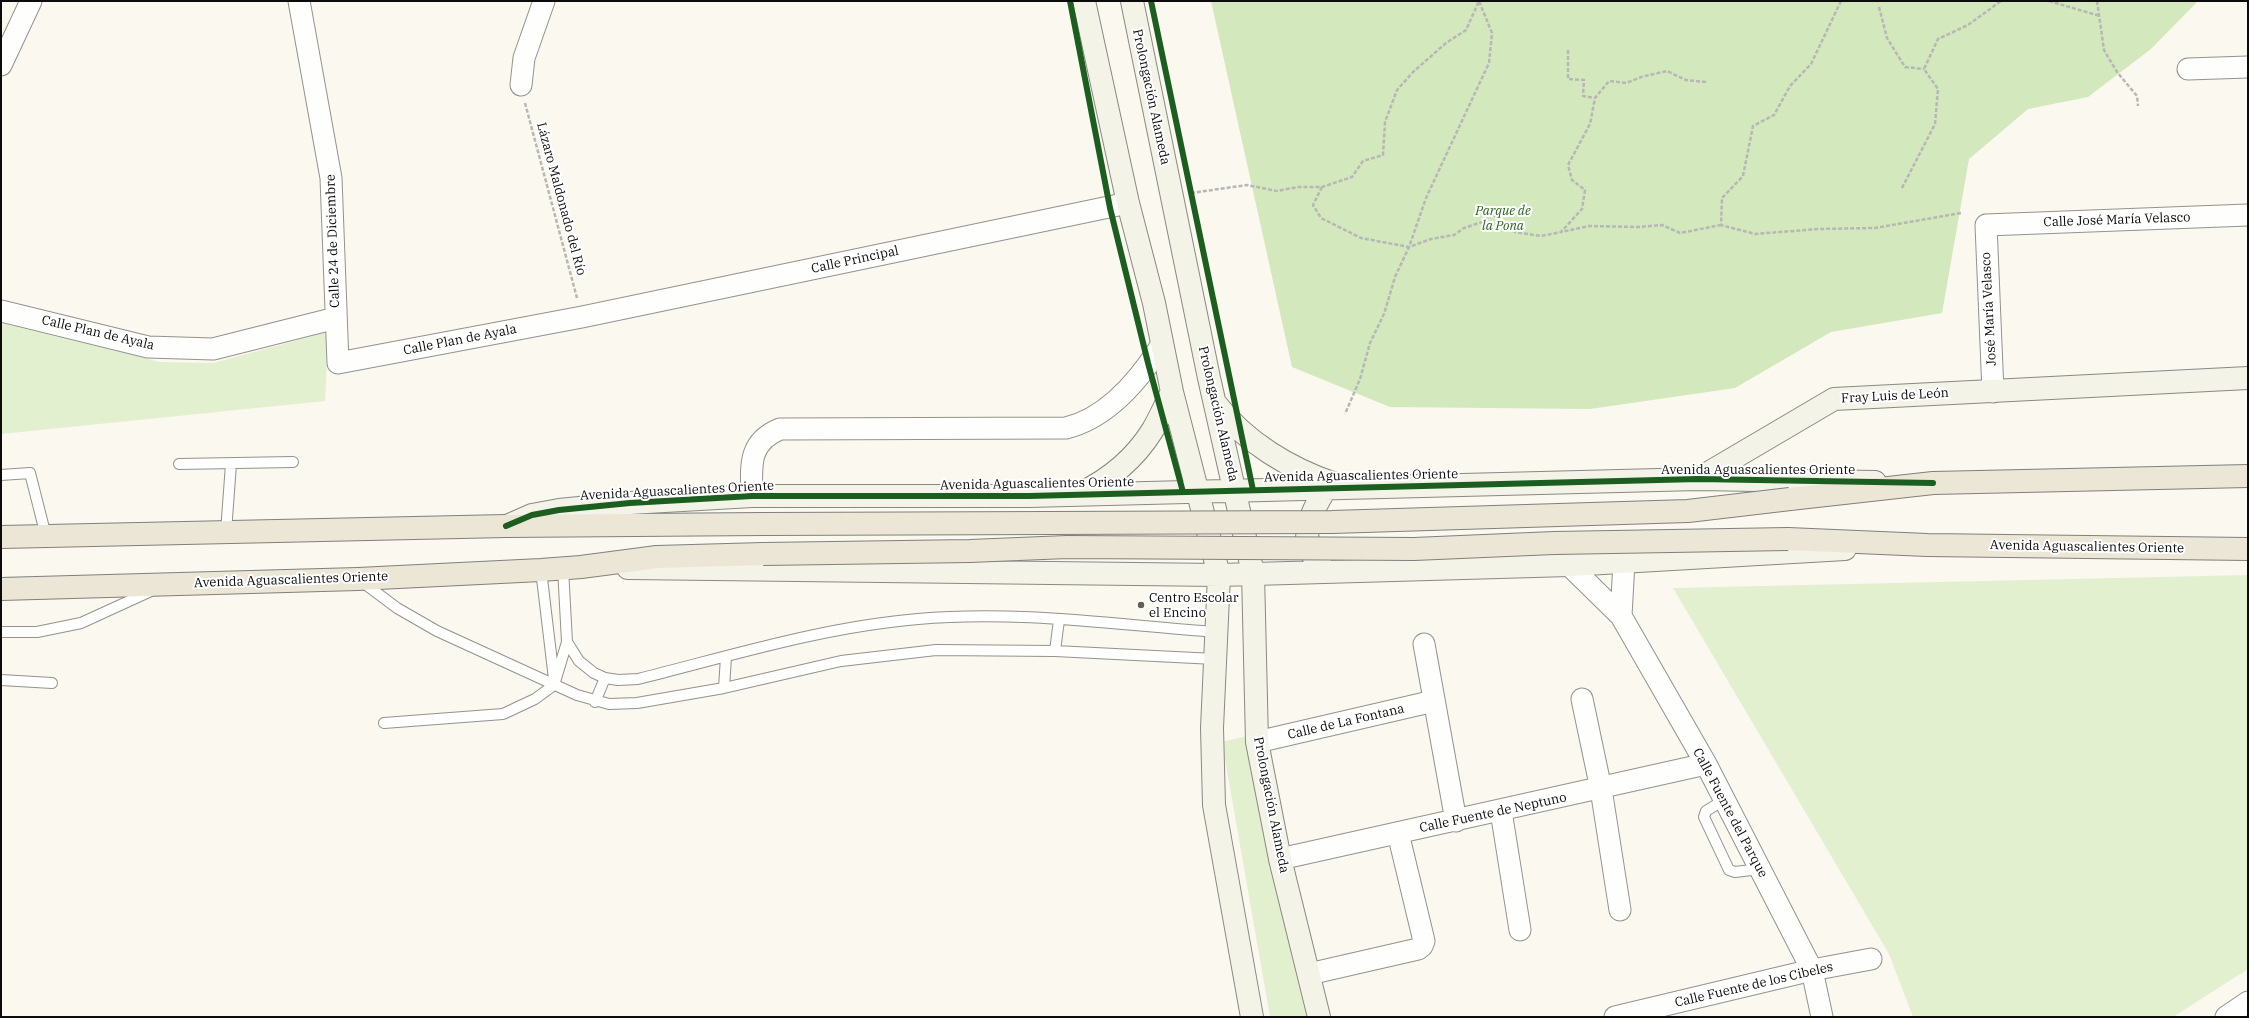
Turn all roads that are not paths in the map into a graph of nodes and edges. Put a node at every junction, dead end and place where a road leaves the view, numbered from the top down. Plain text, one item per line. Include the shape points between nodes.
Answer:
1 (31, 1) edge
2 (299, 1) edge
3 (544, 1) edge
4 (1084, 1) edge
5 (1132, 1) edge
6 (1, 65) edge
7 (2248, 67) edge
8 (2188, 69) dead end
9 (521, 86) road end
10 (1128, 203) junction
11 (2248, 215) edge
12 (1986, 225) joint
13 (1, 311) edge
14 (582, 317) joint
15 (336, 318) junction
16 (1162, 344) junction
17 (338, 363) joint
18 (2248, 378) edge
19 (1172, 392) junction
20 (1993, 392) junction
21 (1215, 401) junction
22 (293, 462) dead end
23 (179, 464) dead end
24 (231, 464) junction
25 (2244, 473) edge
26 (1, 475) edge
27 (1698, 479) junction
28 (1933, 483) junction
29 (1336, 488) junction
30 (1235, 490) junction
31 (1192, 491) junction
32 (1078, 494) junction
33 (752, 496) junction
34 (506, 526) junction
35 (226, 532) junction
36 (46, 536) junction
37 (1, 537) edge
38 (1927, 545) junction
39 (2248, 549) edge
40 (1624, 562) junction
41 (1569, 565) junction
42 (572, 568) junction
43 (541, 570) junction
44 (1330, 572) junction
45 (1177, 573) junction
46 (1253, 573) junction
47 (1219, 575) junction
48 (358, 579) junction
49 (167, 584) junction
50 (1, 589) edge
51 (1621, 616) junction
52 (1058, 620) junction
53 (1, 632) edge
54 (1216, 632) junction
55 (567, 642) junction
56 (1424, 644) dead end
57 (1055, 652) junction
58 (726, 657) junction
59 (1215, 659) junction
60 (605, 678) junction
61 (1, 680) edge
62 (52, 683) dead end
63 (554, 685) junction
64 (724, 688) junction
65 (1582, 699) dead end
66 (1434, 701) junction
67 (595, 702) junction
68 (384, 723) dead end
69 (1257, 742) junction
70 (1706, 764) junction
71 (1601, 789) junction
72 (1724, 800) junction
73 (1501, 811) junction
74 (1456, 821) junction
75 (1398, 833) junction
76 (1280, 859) junction
77 (1760, 869) junction
78 (1620, 910) dead end
79 (1520, 930) dead end
80 (1871, 958) dead end
81 (1812, 970) junction
82 (1308, 974) junction
83 (2248, 1002) edge
84 (1655, 1013) edge
85 (1252, 1017) edge
86 (1319, 1017) edge
87 (1615, 1017) edge
88 (1822, 1017) edge
89 (2226, 1017) edge

1 - 6 street
2 - 15 street, Calle 24 de Diciembre via 332,178
3 - 9 street via 524,58
4 - 10 street
5 - 21 street, Prolongación Alameda
7 - 8 street
10 - 14 street, Calle Principal
10 - 16 street
11 - 12 street, Calle José María Velasco
12 - 20 street, José María Velasco
13 - 15 street, Calle Plan de Ayala via 148,347 213,349
14 - 17 street, Calle Plan de Ayala
15 - 17 street, Calle 24 de Diciembre
16 - 19 street
16 - 33 street via 1123,393 1089,420 1066,428 780,428 764,438 754,453 751,470
18 - 20 street
19 - 31 street
19 - 32 street via 1152,431 1131,457 1106,479
20 - 27 street, Fray Luis de León via 1834,399
21 - 29 street via 1236,425 1264,449
21 - 30 street, Prolongación Alameda
22 - 24 lane
23 - 24 lane
24 - 35 lane
25 - 28 main road, Avenida Aguascalientes Oriente
26 - 36 lane via 30,473
27 - 28 street, Avenida Aguascalientes Oriente
27 - 29 street, Avenida Aguascalientes Oriente
28 - 34 main road, Avenida Aguascalientes Oriente, bridge via 1688,511 1332,522
29 - 30 street, Avenida Aguascalientes Oriente
29 - 44 street via 1315,508 1306,535 1314,556
30 - 31 street, Avenida Aguascalientes Oriente
30 - 46 street, Prolongación Alameda
31 - 32 street, Avenida Aguascalientes Oriente
31 - 45 street via 1199,532 1192,556
31 - 47 street
32 - 33 street, Avenida Aguascalientes Oriente
33 - 34 street, Avenida Aguascalientes Oriente via 559,510 532,515
34 - 35 main road, Avenida Aguascalientes Oriente
35 - 36 main road, Avenida Aguascalientes Oriente
36 - 37 main road, Avenida Aguascalientes Oriente
38 - 39 main road, Avenida Aguascalientes Oriente
38 - 40 street, Avenida Aguascalientes Oriente
38 - 42 main road, Avenida Aguascalientes Oriente, bridge via 1788,539 1554,543 1414,549 1067,547 657,557
40 - 41 street, Avenida Aguascalientes Oriente
40 - 51 street
41 - 44 street, Avenida Aguascalientes Oriente
41 - 51 street, Calle Fuente del Parque
42 - 43 main road, Avenida Aguascalientes Oriente
42 - 45 street, Avenida Aguascalientes Oriente
42 - 55 lane
43 - 48 main road, Avenida Aguascalientes Oriente
43 - 63 lane
44 - 46 street, Avenida Aguascalientes Oriente
45 - 47 street, Avenida Aguascalientes Oriente
46 - 47 street, Avenida Aguascalientes Oriente
46 - 69 street, Prolongación Alameda
47 - 54 street
48 - 49 main road, Avenida Aguascalientes Oriente
48 - 63 lane via 397,608 437,631
49 - 50 main road, Avenida Aguascalientes Oriente
49 - 53 lane via 81,623 37,632
51 - 70 street, Calle Fuente del Parque
52 - 54 lane
52 - 57 lane
52 - 58 lane via 970,617 918,619 843,628
54 - 59 street
55 - 60 lane via 578,661
55 - 63 lane
56 - 66 street
57 - 59 lane
57 - 64 lane via 936,650 840,661
58 - 60 lane via 638,679
58 - 64 lane
59 - 85 street via 1212,728 1214,805
60 - 67 lane
61 - 62 lane
63 - 67 lane
63 - 68 lane via 535,699 503,714
64 - 67 lane via 623,705
65 - 71 street
66 - 69 street, Calle de La Fontana
66 - 74 street
69 - 76 street, Prolongación Alameda
70 - 71 street, Calle Fuente de Neptuno
70 - 72 street, Calle Fuente del Parque
71 - 73 street, Calle Fuente de Neptuno
71 - 78 street
72 - 77 street, Calle Fuente del Parque
72 - 77 lane via 1706,811 1704,817 1729,870 1735,872
73 - 74 street, Calle Fuente de Neptuno
73 - 79 street
74 - 75 street, Calle Fuente de Neptuno
75 - 76 street, Calle Fuente de Neptuno
75 - 82 street via 1424,941 1422,946
76 - 82 street, Prolongación Alameda
77 - 81 street, Calle Fuente del Parque
80 - 81 street, Calle Fuente de los Cibeles
81 - 84 street, Calle Fuente de los Cibeles
81 - 88 street, Calle Fuente del Parque
82 - 86 street, Prolongación Alameda
83 - 89 street
84 - 87 street, Calle Fuente de los Cibeles

